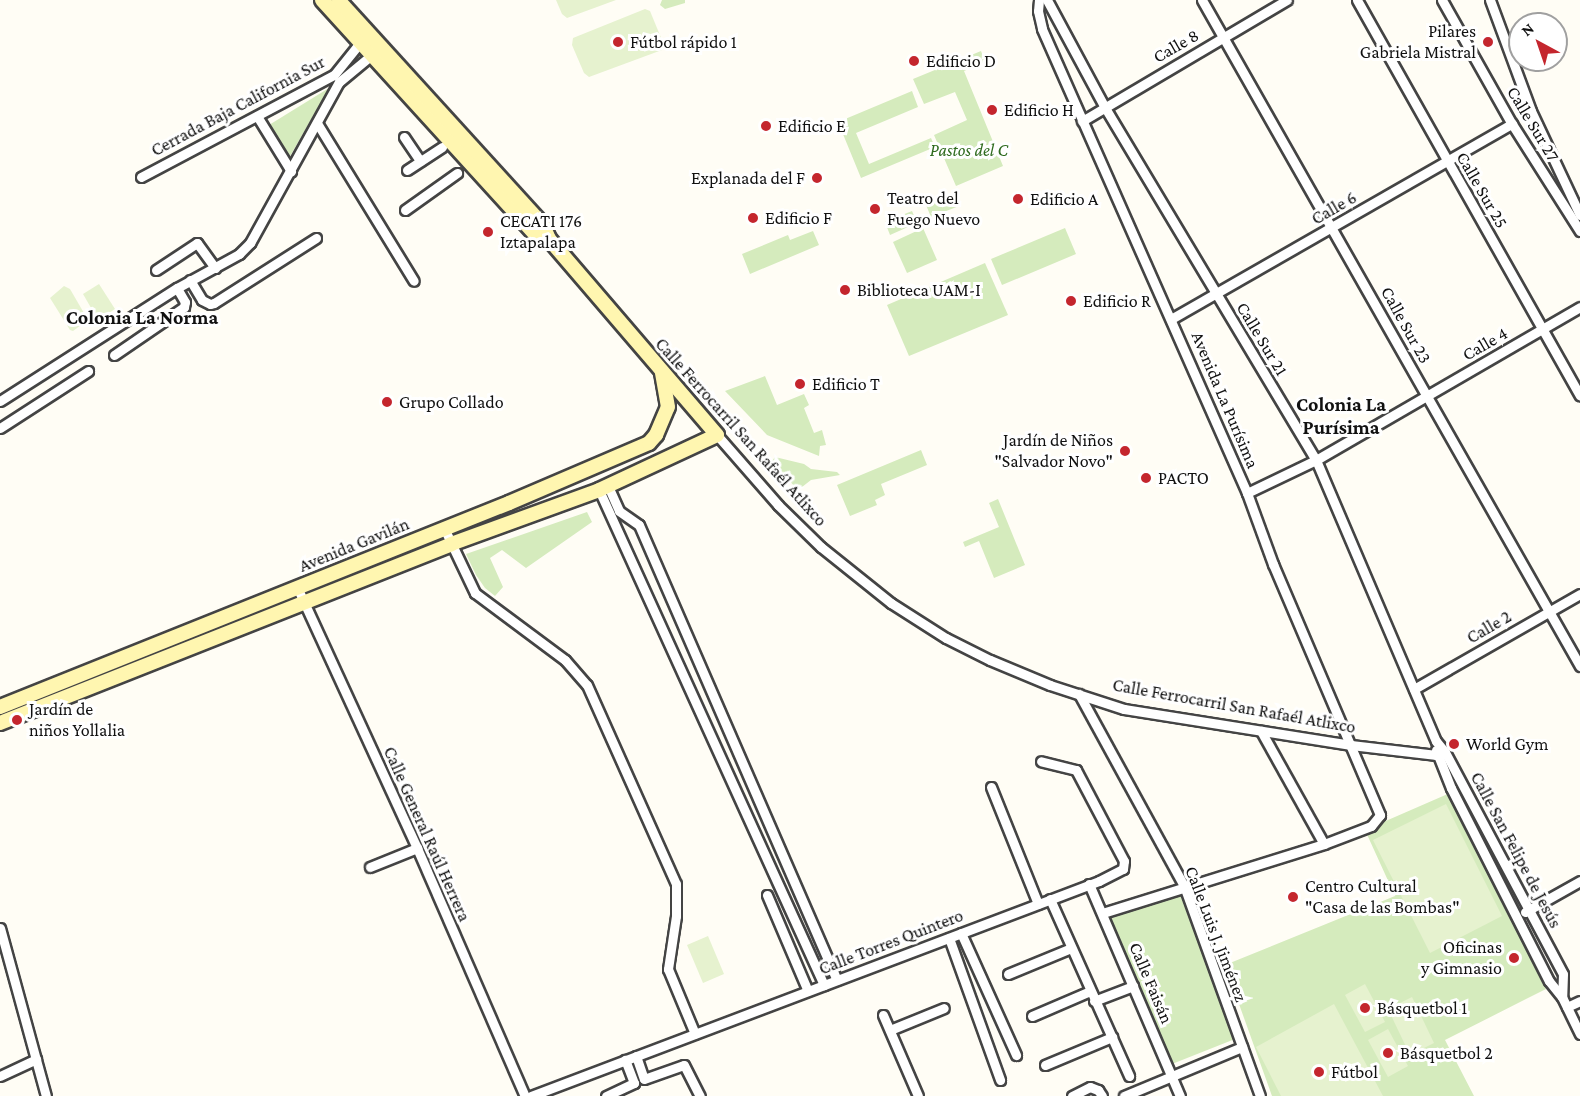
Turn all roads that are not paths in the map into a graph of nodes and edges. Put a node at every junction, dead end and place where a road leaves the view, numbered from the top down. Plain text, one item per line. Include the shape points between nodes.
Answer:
1 (322, 0) edge
2 (338, 0) edge
3 (1039, 0) edge
4 (1047, 0) edge
5 (1202, 0) edge
6 (1287, 0) edge
7 (1357, 0) edge
8 (1442, 0) edge
9 (1490, 0) edge
10 (364, 37) junction
11 (1223, 37) junction
12 (376, 50) junction
13 (337, 79) junction
14 (1104, 106) junction
15 (257, 116) junction
16 (1082, 121) junction
17 (317, 123) junction
18 (1512, 124) junction
19 (404, 137) dead end
20 (442, 147) dead end
21 (420, 162) junction
22 (1448, 162) junction
23 (407, 170) dead end
24 (291, 171) junction
25 (457, 173) dead end
26 (141, 177) dead end
27 (405, 210) dead end
28 (1580, 215) edge
29 (1333, 228) junction
30 (1580, 231) edge
31 (316, 238) dead end
32 (214, 268) junction
33 (156, 270) dead end
34 (190, 280) junction
35 (414, 281) dead end
36 (177, 288) junction
37 (1216, 295) junction
38 (1580, 307) edge
39 (1171, 319) junction
40 (1542, 329) junction
41 (114, 355) dead end
42 (661, 370) junction
43 (88, 371) dead end
44 (1580, 395) edge
45 (1428, 396) junction
46 (0, 401) edge
47 (0, 428) edge
48 (717, 435) junction
49 (1316, 460) junction
50 (603, 488) junction
51 (1247, 493) junction
52 (444, 528) junction
53 (451, 544) junction
54 (297, 587) junction
55 (1580, 594) edge
56 (304, 603) junction
57 (1549, 612) junction
58 (1580, 666) edge
59 (1414, 689) junction
60 (1078, 694) junction
61 (0, 707) edge
62 (0, 723) edge
63 (1261, 732) junction
64 (1351, 745) junction
65 (1441, 754) junction
66 (1041, 761) dead end
67 (991, 787) dead end
68 (1324, 844) junction
69 (417, 848) junction
70 (370, 867) dead end
71 (1580, 881) edge
72 (1089, 884) junction
73 (1184, 886) junction
74 (767, 895) dead end
75 (1050, 899) junction
76 (1038, 904) junction
77 (1529, 909) junction
78 (1103, 913) junction
79 (1517, 916) junction
80 (0, 928) edge
81 (961, 933) junction
82 (949, 938) junction
83 (1071, 948) junction
84 (1008, 974) dead end
85 (837, 980) junction
86 (824, 985) junction
87 (1133, 986) junction
88 (808, 991) junction
89 (1090, 991) junction
90 (1563, 997) junction
91 (1580, 1000) edge
92 (1094, 1001) junction
93 (1567, 1006) junction
94 (944, 1008) dead end
95 (883, 1015) dead end
96 (1032, 1016) dead end
97 (890, 1030) junction
98 (695, 1034) junction
99 (1580, 1034) edge
100 (1112, 1038) junction
101 (1242, 1047) junction
102 (1016, 1055) dead end
103 (636, 1056) junction
104 (36, 1059) junction
105 (625, 1060) junction
106 (1045, 1065) dead end
107 (1173, 1075) junction
108 (0, 1076) edge
109 (1129, 1076) dead end
110 (1000, 1080) dead end
111 (46, 1096) edge
112 (525, 1096) edge
113 (531, 1096) edge
114 (606, 1096) edge
115 (700, 1096) edge
116 (918, 1096) edge
117 (1072, 1096) edge
118 (1102, 1096) edge
119 (1124, 1096) edge
120 (1180, 1096) edge
121 (1260, 1096) edge

1 - 10 main road, Calle Ferrocarril San Rafaél Atlixco
2 - 10 main road, Calle Ferrocarril San Rafaél Atlixco
3 - 16 street, Avenida La Purísima via 1042,29
4 - 14 street, Calle Sur 21
5 - 11 street, Calle Sur 23
6 - 11 street, Calle 8
7 - 22 street, Calle Sur 25
8 - 18 street, Calle Sur 27
9 - 28 street, Calle Sur 27 via 1531,111
10 - 12 main road, Calle Ferrocarril San Rafaél Atlixco
10 - 13 street, Cerrada Baja California Sur
11 - 14 street, Calle 8
11 - 29 street, Calle Sur 23
12 - 13 street
12 - 42 main road, Calle Ferrocarril San Rafaél Atlixco via 543,225 549,239
13 - 15 street, Cerrada Baja California Sur
13 - 17 street
14 - 16 street, Calle 8
14 - 37 street, Calle Sur 21
15 - 24 street
15 - 26 street, Cerrada Baja California Sur
16 - 39 street, Avenida La Purísima
17 - 24 street
17 - 35 street
18 - 22 street, Calle 6
18 - 30 street, Calle Sur 27
19 - 21 street
20 - 21 street
21 - 23 street
22 - 29 street, Calle 6
22 - 40 street, Calle Sur 25
24 - 32 street via 250,243
25 - 27 street
29 - 37 street, Calle 6
29 - 45 street, Calle Sur 23
31 - 34 street via 213,303 202,300
32 - 33 street via 197,243
32 - 34 street
34 - 36 street
36 - 41 street via 184,307
36 - 46 street
37 - 39 street, Calle 6
37 - 49 street, Calle Sur 21
38 - 40 street, Calle 4
39 - 51 street, Avenida La Purísima
40 - 44 street, Calle Sur 25
40 - 45 street, Calle 4
42 - 48 main road, Calle Ferrocarril San Rafaél Atlixco
42 - 52 main road, Avenida Gavilán via 668,407 649,443
43 - 47 street
45 - 49 street, Calle 4
45 - 57 street, Calle Sur 23
48 - 50 main road, Avenida Gavilán
48 - 60 street, Calle Ferrocarril San Rafaél Atlixco via 778,506 821,547 891,603 990,660
49 - 51 street, Calle 4
49 - 59 street, Calle Sur 21
50 - 53 main road, Avenida Gavilán
50 - 85 street via 619,511 639,525
50 - 86 street
51 - 64 street, Avenida La Purísima
52 - 53 street
52 - 54 main road, Avenida Gavilán
53 - 56 main road, Avenida Gavilán
53 - 98 street via 475,592 565,660 587,684 676,884 668,969
54 - 56 street, Calle General Raúl Herrera
54 - 61 main road, Avenida Gavilán
55 - 57 street, Calle 2
56 - 62 main road, Avenida Gavilán
56 - 69 street, Calle General Raúl Herrera
57 - 58 street, Calle Sur 23
57 - 59 street, Calle 2
59 - 65 street, Calle Sur 21
60 - 63 street, Calle Ferrocarril San Rafaél Atlixco via 1124,709
60 - 73 street, Calle Luis J. Jiménez
63 - 64 street, Calle Ferrocarril San Rafaél Atlixco
63 - 68 street
64 - 65 street, Calle Ferrocarril San Rafaél Atlixco
64 - 68 street, Avenida La Purísima via 1380,815 1371,826
65 - 77 street, Calle San Felipe de Jesús
65 - 79 street, Calle San Felipe de Jesús
66 - 72 street, Calle Torres Quintero via 1076,770 1124,861 1117,873
67 - 76 street
68 - 73 street
69 - 70 street
69 - 112 street, Calle General Raúl Herrera
71 - 77 street
72 - 75 street, Calle Torres Quintero
72 - 78 street, Calle Faisán
73 - 78 street
73 - 101 street, Calle Luis J. Jiménez
74 - 88 street
75 - 76 street, Calle Torres Quintero
75 - 83 street
76 - 81 street, Calle Torres Quintero
77 - 79 street
77 - 90 street, Calle San Felipe de Jesús via 1563,974
78 - 87 street, Calle Faisán
79 - 90 street, Calle San Felipe de Jesús via 1549,981
80 - 104 street
81 - 82 street, Calle Torres Quintero
81 - 102 street
82 - 85 street, Calle Torres Quintero
82 - 110 street
83 - 84 street
83 - 89 street
85 - 86 street, Calle Torres Quintero
86 - 88 street, Calle Torres Quintero
87 - 92 street
87 - 107 street, Calle Faisán
88 - 98 street, Calle Torres Quintero
89 - 92 street
89 - 96 street
90 - 93 street, Calle San Felipe de Jesús
91 - 93 street
92 - 100 street
93 - 99 street, Calle San Felipe de Jesús
94 - 97 street
95 - 97 street
97 - 116 street
98 - 103 street, Calle Torres Quintero
100 - 106 street
100 - 109 street
101 - 107 street
101 - 121 street, Calle Luis J. Jiménez
103 - 105 street, Calle Torres Quintero
103 - 115 street via 644,1079 684,1065
104 - 108 street
104 - 111 street
105 - 113 street, Calle Torres Quintero
105 - 114 street via 634,1083
107 - 119 street
107 - 120 street, Calle Faisán
117 - 118 street via 1090,1087

